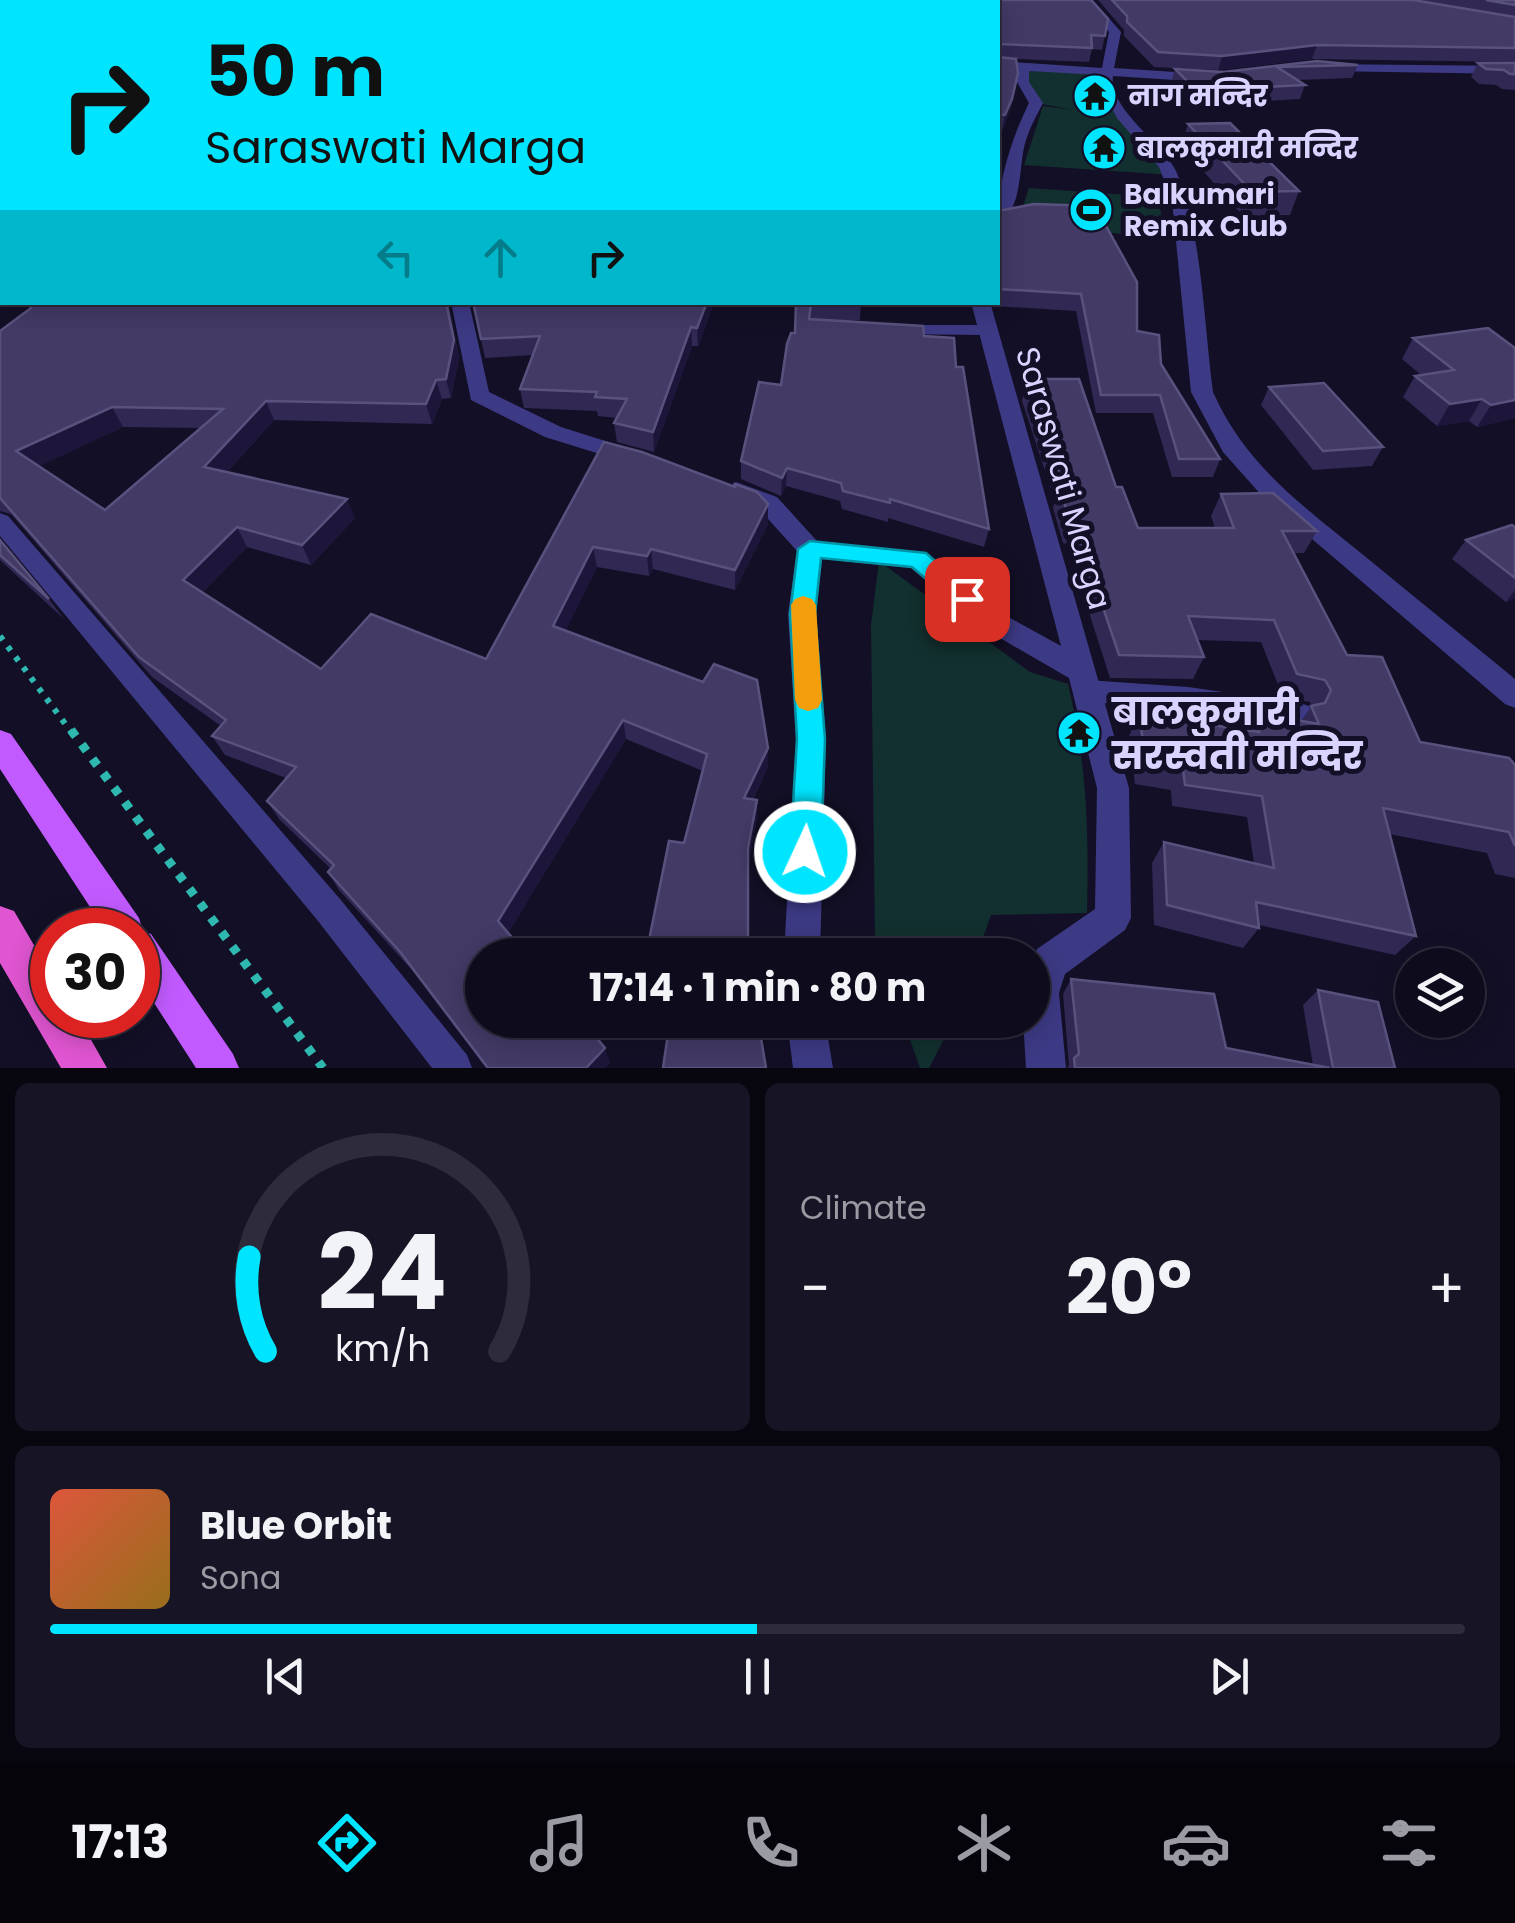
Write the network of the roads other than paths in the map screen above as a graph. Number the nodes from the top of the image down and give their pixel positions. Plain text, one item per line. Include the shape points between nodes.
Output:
1 (1087, 0) edge
2 (1000, 65) edge
3 (1312, 67) edge
4 (1022, 68) junction
5 (1106, 70) junction
6 (1515, 70) edge
7 (1218, 78) edge
8 (1017, 143) junction
9 (1000, 147) edge
10 (1000, 211) edge
11 (461, 305) edge
12 (981, 305) edge
13 (874, 330) edge
14 (986, 330) junction
15 (655, 463) edge
16 (707, 479) edge
17 (0, 521) edge
18 (810, 549) junction
19 (1084, 681) junction
20 (1515, 696) edge
21 (1300, 714) dead end
22 (0, 743) edge
23 (111, 908) edge
24 (0, 925) edge
25 (803, 938) edge
26 (30, 975) edge
27 (160, 980) edge
28 (67, 1038) edge
29 (809, 1038) edge
30 (84, 1068) edge
31 (219, 1068) edge
32 (454, 1068) edge
33 (813, 1068) edge
34 (1046, 1068) edge

1 - 5 street via 1115,32
2 - 4 street
3 - 6 street
4 - 5 street
4 - 8 street via 1036,103
5 - 7 street
5 - 20 street via 1105,82 1124,118 1166,166 1180,201 1202,392 1234,452 1322,536
8 - 9 street
8 - 10 street
11 - 15 street via 479,395 568,441
12 - 14 street, Saraswati Marga
13 - 14 lane
14 - 19 street, Saraswati Marga
16 - 18 street via 768,502
17 - 32 lane
18 - 19 street via 918,559 991,620
18 - 25 street via 802,614 811,739
19 - 21 lane
19 - 34 street, Saraswati Marga via 1114,788 1114,918 1050,962 1040,993
22 - 23 main road
24 - 26 highway
27 - 31 main road
28 - 30 highway
29 - 33 street

